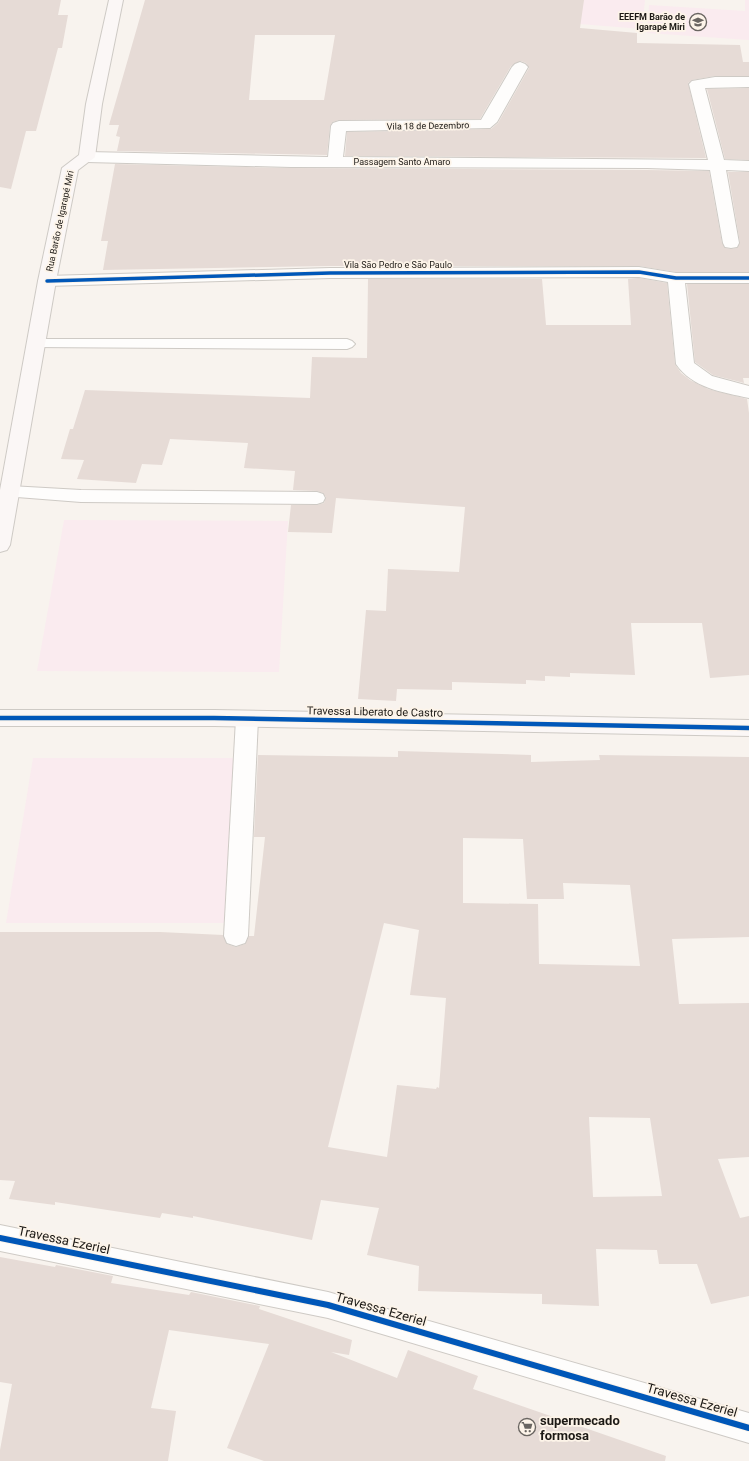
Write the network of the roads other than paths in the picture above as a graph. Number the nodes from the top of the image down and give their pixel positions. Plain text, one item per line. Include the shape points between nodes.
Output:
1 (116, 0) edge
2 (520, 67) dead end
3 (749, 82) edge
4 (87, 157) junction
5 (336, 162) junction
6 (717, 166) junction
7 (749, 166) edge
8 (731, 243) dead end
9 (676, 278) junction
10 (749, 278) edge
11 (47, 281) junction
12 (37, 344) junction
13 (347, 344) dead end
14 (749, 392) edge
15 (10, 492) junction
16 (317, 498) dead end
17 (0, 546) edge
18 (0, 718) edge
19 (247, 719) junction
20 (749, 728) edge
21 (236, 936) dead end
22 (0, 1238) edge
23 (749, 1428) edge

1 - 4 main road via 94,104
2 - 5 street, Vila 18 de Dezembro via 484,125 339,126
3 - 6 street via 697,84
4 - 5 street, Passagem Santo Amaro
4 - 11 main road, Rua Barão de Igarapé Miri via 70,168
5 - 6 street, Passagem Santo Amaro via 639,163
6 - 7 street, Passagem Santo Amaro
6 - 8 street
9 - 10 street, Vila São Pedro e São Paulo
9 - 11 street, Vila São Pedro e São Paulo via 639,272 330,273
9 - 14 street via 685,364 692,373 706,381
11 - 12 main road, Rua Barão de Igarapé Miri
12 - 13 lane
12 - 15 main road, Rua Barão de Igarapé Miri
15 - 16 lane via 81,496
15 - 17 main road, Rua Barão de Igarapé Miri
18 - 19 main road, Travessa Liberato de Castro
19 - 20 main road, Travessa Liberato de Castro
19 - 21 street
22 - 23 street, Travessa Ezeriel via 328,1305

